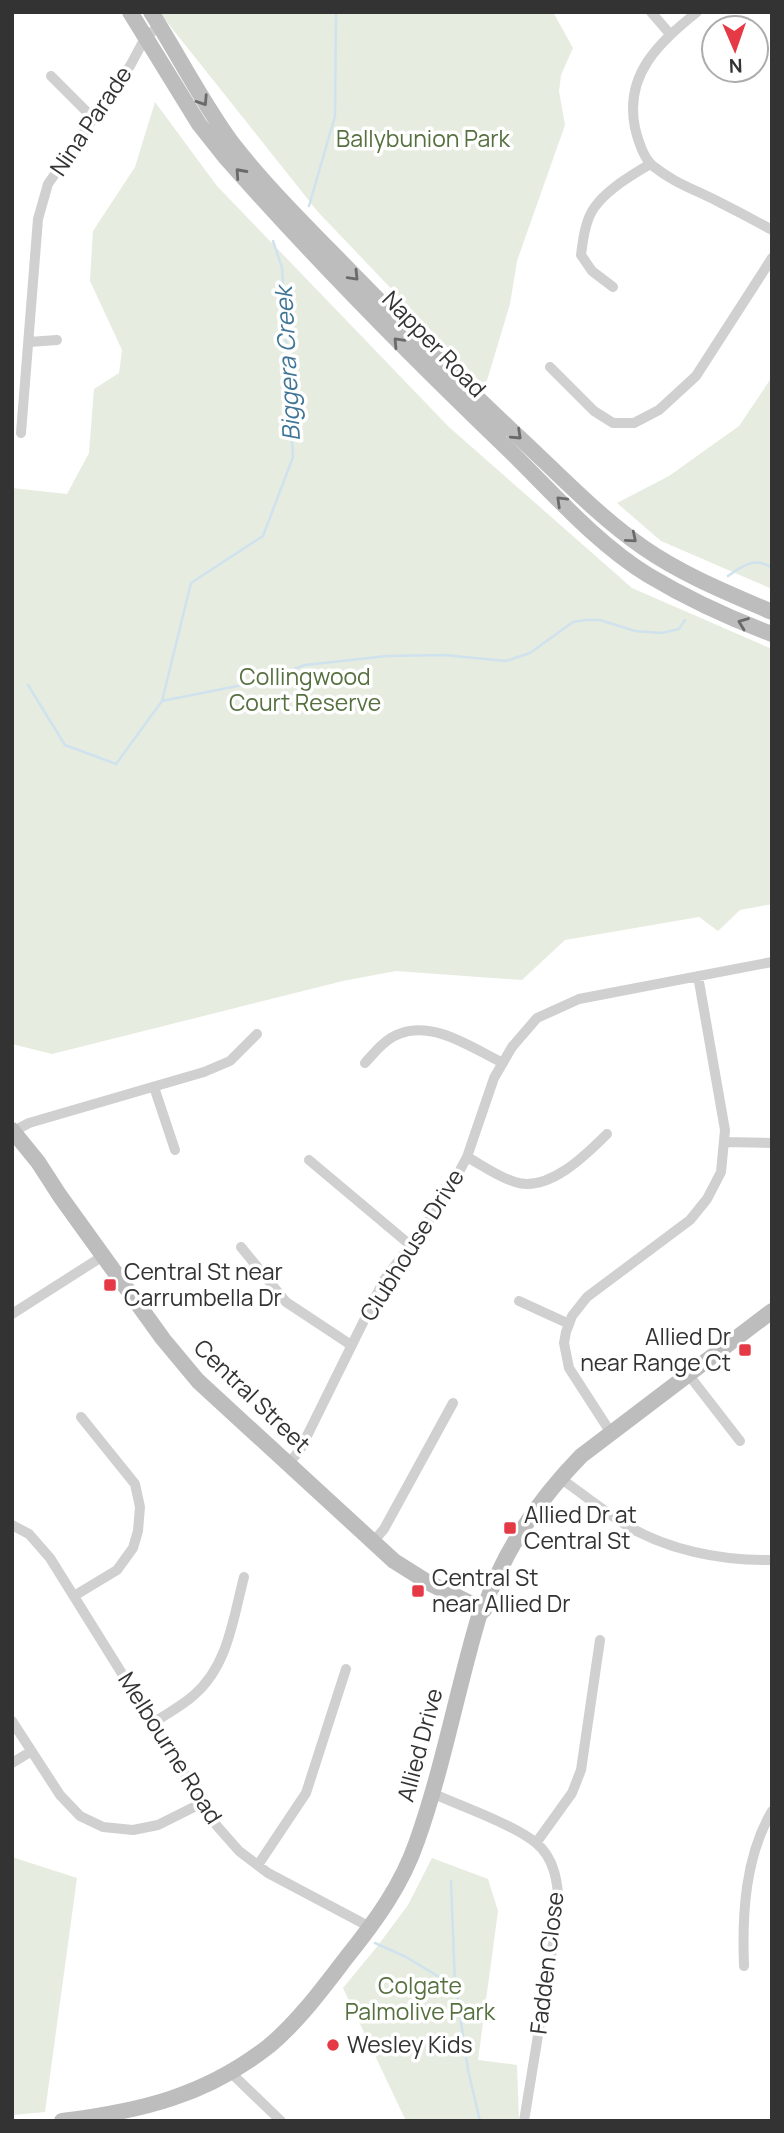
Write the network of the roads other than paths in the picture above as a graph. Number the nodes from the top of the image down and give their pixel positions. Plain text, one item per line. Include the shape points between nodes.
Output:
1 (130, 12) edge
2 (651, 12) edge
3 (697, 12) edge
4 (155, 19) edge
5 (670, 34) junction
6 (145, 38) junction
7 (51, 76) dead end
8 (92, 117) junction
9 (650, 164) junction
10 (772, 230) edge
11 (772, 258) edge
12 (613, 287) dead end
13 (57, 340) dead end
14 (29, 342) junction
15 (550, 367) dead end
16 (21, 433) dead end
17 (772, 612) edge
18 (772, 635) edge
19 (772, 962) edge
20 (698, 976) junction
21 (257, 1034) dead end
22 (365, 1063) dead end
23 (503, 1063) junction
24 (154, 1087) junction
25 (13, 1130) edge
26 (607, 1134) dead end
27 (724, 1142) junction
28 (772, 1143) edge
29 (175, 1150) dead end
30 (467, 1157) junction
31 (309, 1160) dead end
32 (409, 1244) junction
33 (241, 1247) dead end
34 (103, 1256) junction
35 (519, 1300) dead end
36 (772, 1311) edge
37 (12, 1314) edge
38 (568, 1323) junction
39 (351, 1345) junction
40 (688, 1374) junction
41 (453, 1403) dead end
42 (81, 1417) dead end
43 (611, 1433) junction
44 (740, 1441) dead end
45 (288, 1464) junction
46 (560, 1478) junction
47 (12, 1525) edge
48 (373, 1542) junction
49 (772, 1560) edge
50 (244, 1577) dead end
51 (74, 1596) junction
52 (484, 1610) junction
53 (600, 1640) dead end
54 (345, 1670) dead end
55 (12, 1721) edge
56 (153, 1723) junction
57 (30, 1752) junction
58 (12, 1763) edge
59 (432, 1793) junction
60 (202, 1803) junction
61 (772, 1811) edge
62 (536, 1843) junction
63 (258, 1865) junction
64 (370, 1927) junction
65 (744, 1966) dead end
66 (229, 2071) junction
67 (62, 2121) edge
68 (281, 2121) edge
69 (524, 2121) edge

1 - 6 street, Napper Road
2 - 5 street
3 - 5 street
4 - 6 street, Nina Parade
4 -> 17 street, Napper Road via 233,144 446,369 642,546 690,575
5 - 9 street via 643,67 634,88 632,113
6 - 8 street, Nina Parade
18 -> 6 street, Napper Road via 691,599 611,548 429,374 226,158
7 - 8 street
8 - 14 street, Nina Parade via 48,184 38,219
9 - 10 street via 680,186
9 - 12 street via 618,184 594,208 584,232 581,255 592,271
11 - 15 street via 696,376 660,410 634,423 613,423 594,411
13 - 14 street
14 - 16 street, Nina Parade
19 - 20 street, Clubhouse Drive
20 - 23 street, Clubhouse Drive via 579,999 537,1018
20 - 27 street
21 - 24 street via 230,1060
22 - 23 street via 398,1034 424,1029
23 - 30 street, Clubhouse Drive
24 - 25 street
24 - 29 street
25 - 34 street, Central Street
26 - 30 street via 581,1160 538,1182 517,1183
27 - 28 street
27 - 38 street via 721,1172 690,1220 587,1297
30 - 32 street, Clubhouse Drive via 443,1202
31 - 32 street
32 - 39 street, Clubhouse Drive via 384,1280
33 - 39 street via 286,1302
34 - 37 street
34 - 45 street, Central Street via 198,1381
35 - 38 street
36 - 40 street, Allied Drive
38 - 43 street via 564,1343 569,1368
39 - 45 street, Clubhouse Drive via 300,1450
40 - 43 street, Allied Drive
40 - 44 street
41 - 48 street
42 - 51 street via 135,1484 140,1507 132,1548 117,1570
43 - 46 street, Allied Drive
45 - 48 street, Central Street
46 - 49 street via 624,1524 668,1544 710,1556
46 - 52 street, Allied Drive via 496,1576
47 - 51 street, Melbourne Road via 29,1534 50,1558
48 - 52 street, Central Street via 410,1572
50 - 56 street via 216,1671 194,1695
51 - 56 street, Melbourne Road
52 - 59 street, Allied Drive via 465,1664
53 - 62 street via 581,1770 572,1793
54 - 63 street via 306,1793
55 - 57 street
56 - 60 street, Melbourne Road
57 - 58 street
57 - 60 street via 73,1809 103,1827 133,1830 158,1825
59 - 62 street, Fadden Close
59 - 64 street, Allied Drive via 398,1887
60 - 63 street, Melbourne Road via 232,1843
61 - 65 street via 751,1862 742,1927
62 - 69 street, Fadden Close via 550,1861 558,1883 559,1907
63 - 64 street, Melbourne Road
64 - 66 street, Allied Drive via 282,2033
66 - 67 street, Allied Drive via 201,2088 150,2107
66 - 68 street

